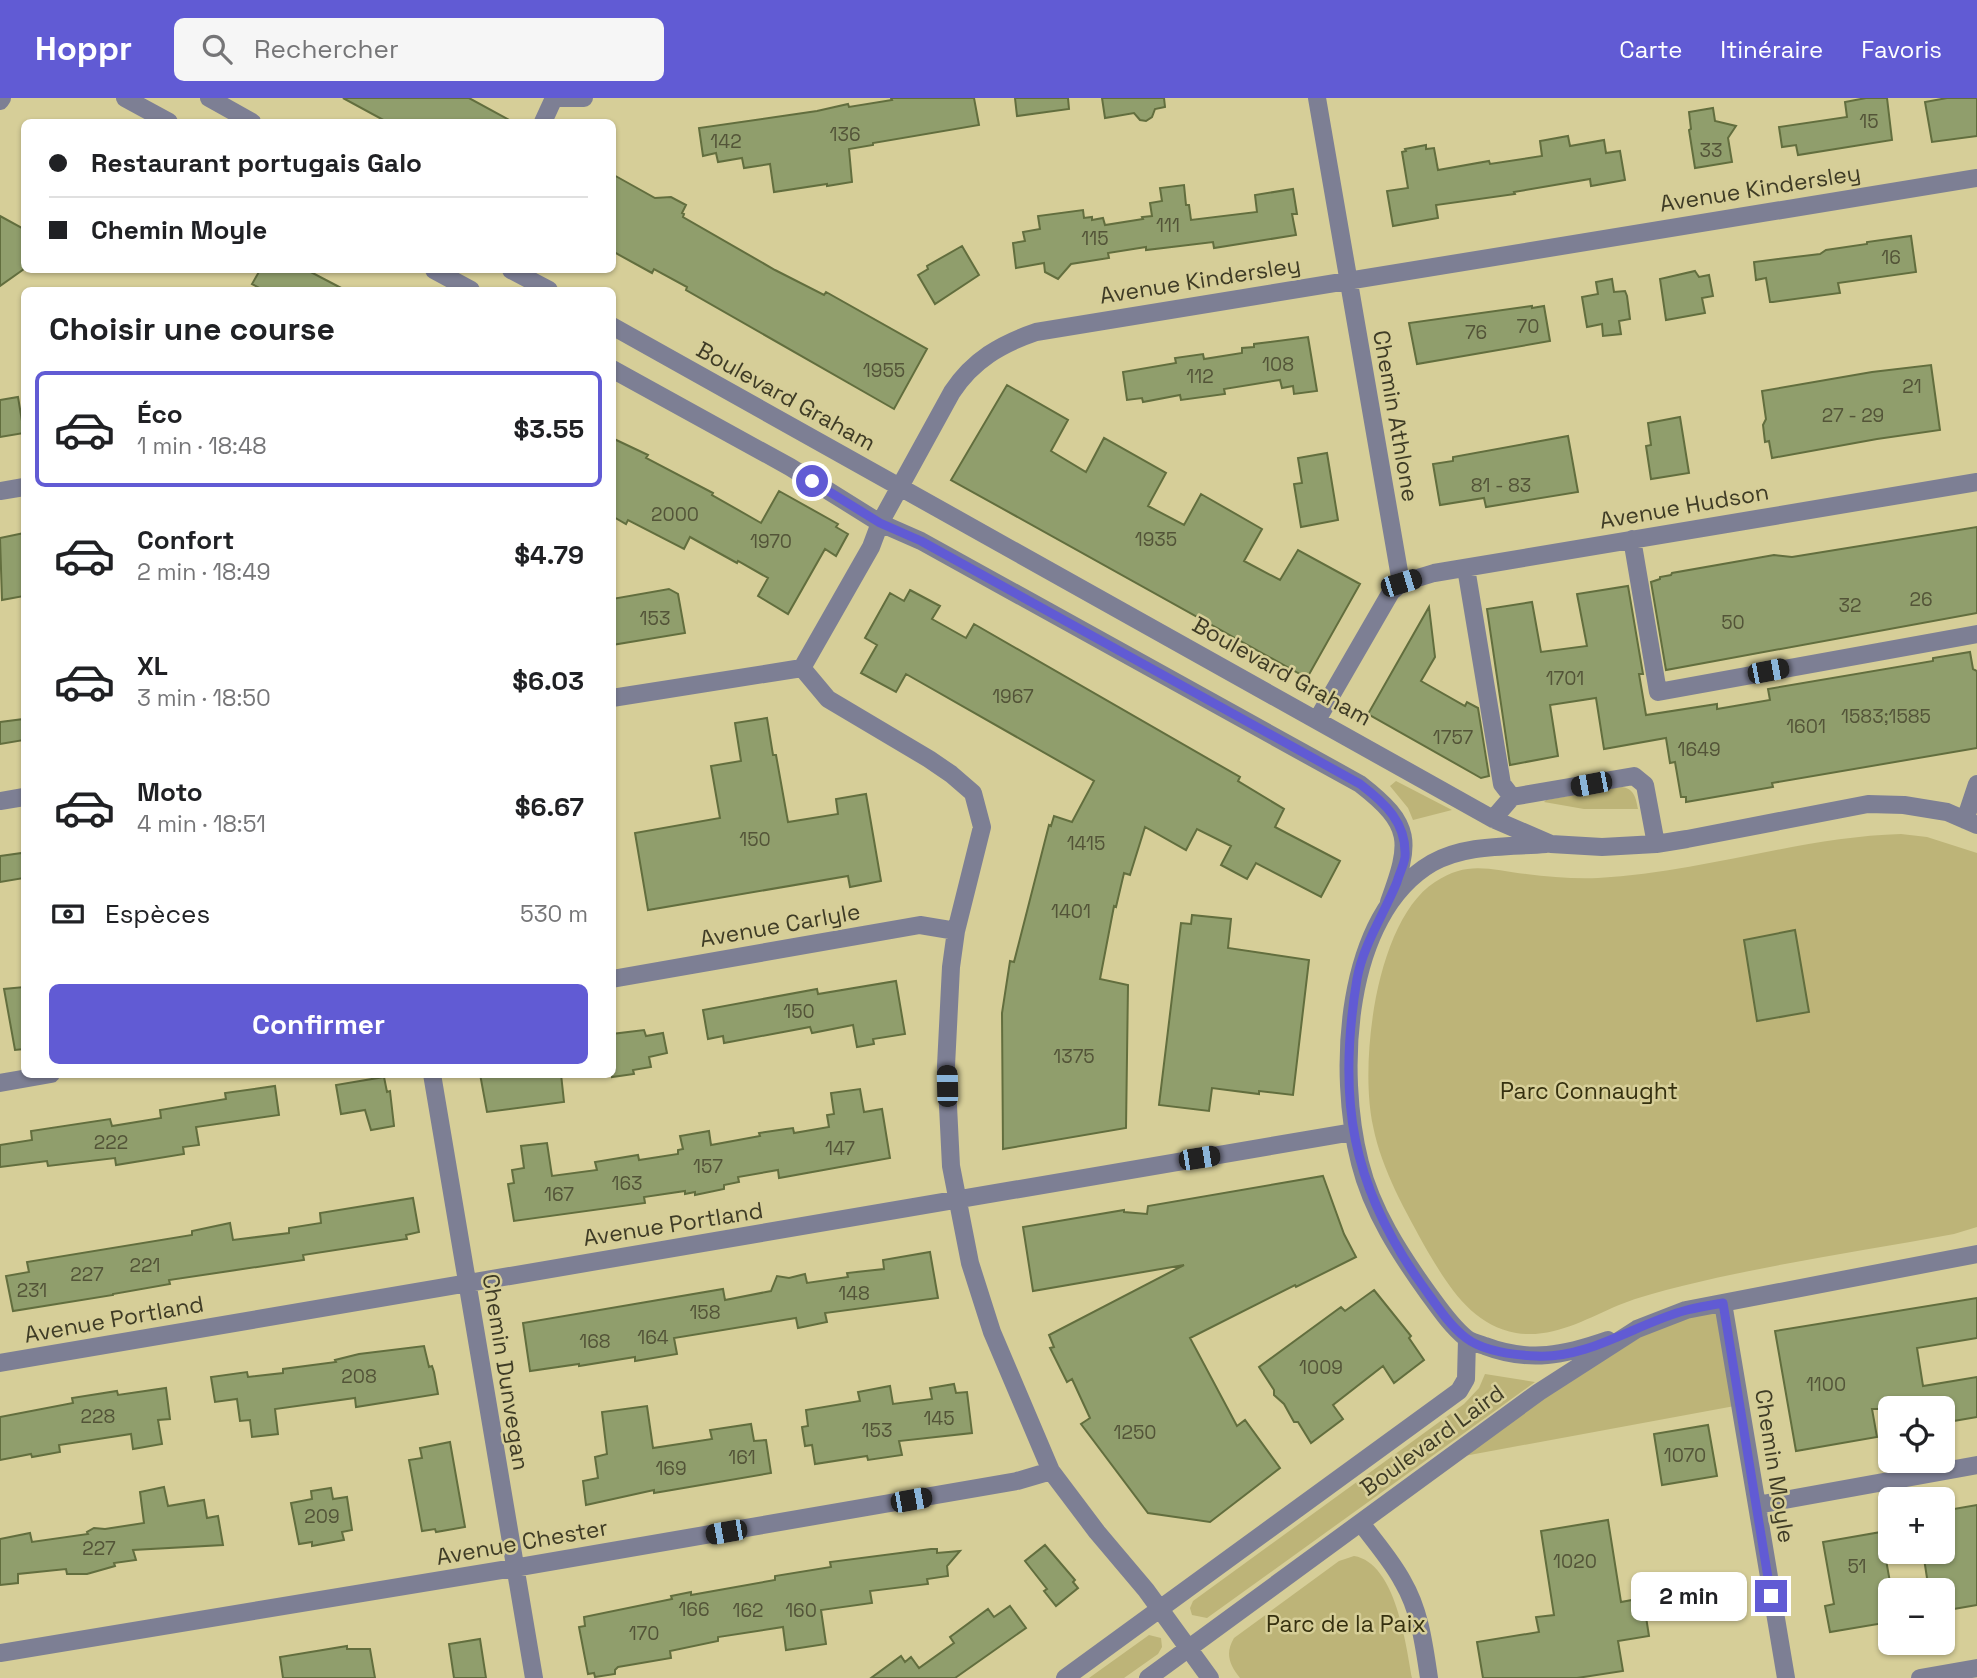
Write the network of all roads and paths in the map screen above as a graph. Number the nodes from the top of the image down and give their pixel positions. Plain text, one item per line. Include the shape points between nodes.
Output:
1 (125, 98) edge
2 (209, 98) edge
3 (554, 98) edge
4 (584, 98) edge
5 (1317, 98) edge
6 (164, 119) edge
7 (247, 119) edge
8 (544, 119) edge
9 (1977, 178) edge
10 (440, 273) edge
11 (517, 273) edge
12 (1349, 280) junction
13 (460, 283) edge
14 (543, 287) edge
15 (616, 328) edge
16 (616, 371) edge
17 (1977, 482) edge
18 (899, 486) junction
19 (21, 488) edge
20 (0, 491) edge
21 (880, 523) junction
22 (1632, 539) junction
23 (1466, 568) junction
24 (1401, 583) junction
25 (1977, 634) edge
26 (803, 668) junction
27 (616, 697) edge
28 (1318, 720) junction
29 (1977, 784) edge
30 (1512, 797) junction
31 (21, 798) edge
32 (0, 801) edge
33 (1493, 819) junction
34 (1971, 822) edge
35 (1551, 844) junction
36 (1656, 844) junction
37 (1389, 902) junction
38 (956, 931) junction
39 (616, 978) edge
40 (28, 1078) edge
41 (433, 1078) edge
42 (0, 1083) edge
43 (1353, 1132) junction
44 (957, 1201) junction
45 (1974, 1254) edge
46 (467, 1283) junction
47 (1723, 1303) junction
48 (1637, 1329) junction
49 (1467, 1339) junction
50 (0, 1363) edge
51 (1977, 1465) edge
52 (1051, 1471) junction
53 (1757, 1504) junction
54 (1361, 1523) junction
55 (514, 1569) junction
56 (1160, 1609) junction
57 (1189, 1649) junction
58 (0, 1653) edge
59 (1977, 1668) edge
60 (534, 1678) edge
61 (1065, 1678) edge
62 (1148, 1678) edge
63 (1210, 1678) edge
64 (1429, 1678) edge
65 (1786, 1678) edge
66 (1920, 1678) edge

1 - 6 street
2 - 7 street
3 - 4 street
3 - 8 street
5 - 12 street, Chemin Athlone
9 - 12 street, Avenue Kindersley
10 - 13 street
11 - 14 street
12 - 18 street, Avenue Kindersley via 1037,331 1011,341 960,379
12 - 24 street, Chemin Athlone
15 - 18 street, Boulevard Graham
16 - 21 street via 790,467
17 - 22 street, Avenue Hudson
18 - 21 street, Avenue Kindersley
18 - 28 street, Boulevard Graham
19 - 20 street
21 - 26 street, Avenue Kindersley
21 - 37 street via 921,541 1360,784 1392,811 1401,829 1405,858
22 - 23 street, Avenue Hudson
22 - 25 street via 1658,692
23 - 24 street, Avenue Hudson
23 - 30 street via 1502,784
24 - 28 street via 1391,592
26 - 27 street
26 - 38 street via 828,699 929,759 973,793 982,827
28 - 33 street, Boulevard Graham
29 - 34 street
30 - 33 street
30 - 36 street via 1634,776 1645,785
31 - 32 street
33 - 35 street, Boulevard Graham
34 - 36 street, Boulevard Graham via 1904,805 1868,804
35 - 36 street, Boulevard Graham
35 - 37 street via 1470,849 1450,855 1416,875
37 - 43 street via 1357,977 1350,1035
38 - 39 street, Avenue Carlyle via 920,925
38 - 44 street via 946,1066 949,1153
40 - 42 street
41 - 46 street, Chemin Dunvegan
43 - 44 street, Avenue Portland
43 - 49 street via 1372,1199 1401,1256
44 - 46 street, Avenue Portland
44 - 52 street via 992,1332
45 - 47 street, Boulevard Laird
46 - 50 street, Avenue Portland
46 - 55 street, Chemin Dunvegan
47 - 48 street, Boulevard Laird via 1686,1310
47 - 53 street, Chemin Moyle
48 - 49 street via 1571,1353 1539,1357 1505,1354
48 - 54 street, Boulevard Laird via 1539,1392
49 - 56 street, Boulevard Laird via 1466,1379 1459,1391
51 - 53 street
52 - 55 street, Avenue Chester via 1017,1481
52 - 56 street
53 - 65 street, Chemin Moyle
54 - 57 street, Boulevard Laird
54 - 64 street via 1411,1598
55 - 58 street, Avenue Chester
55 - 60 street, Chemin Dunvegan
56 - 57 street
56 - 61 street, Boulevard Laird
57 - 62 street, Boulevard Laird
57 - 63 street
59 - 66 street

